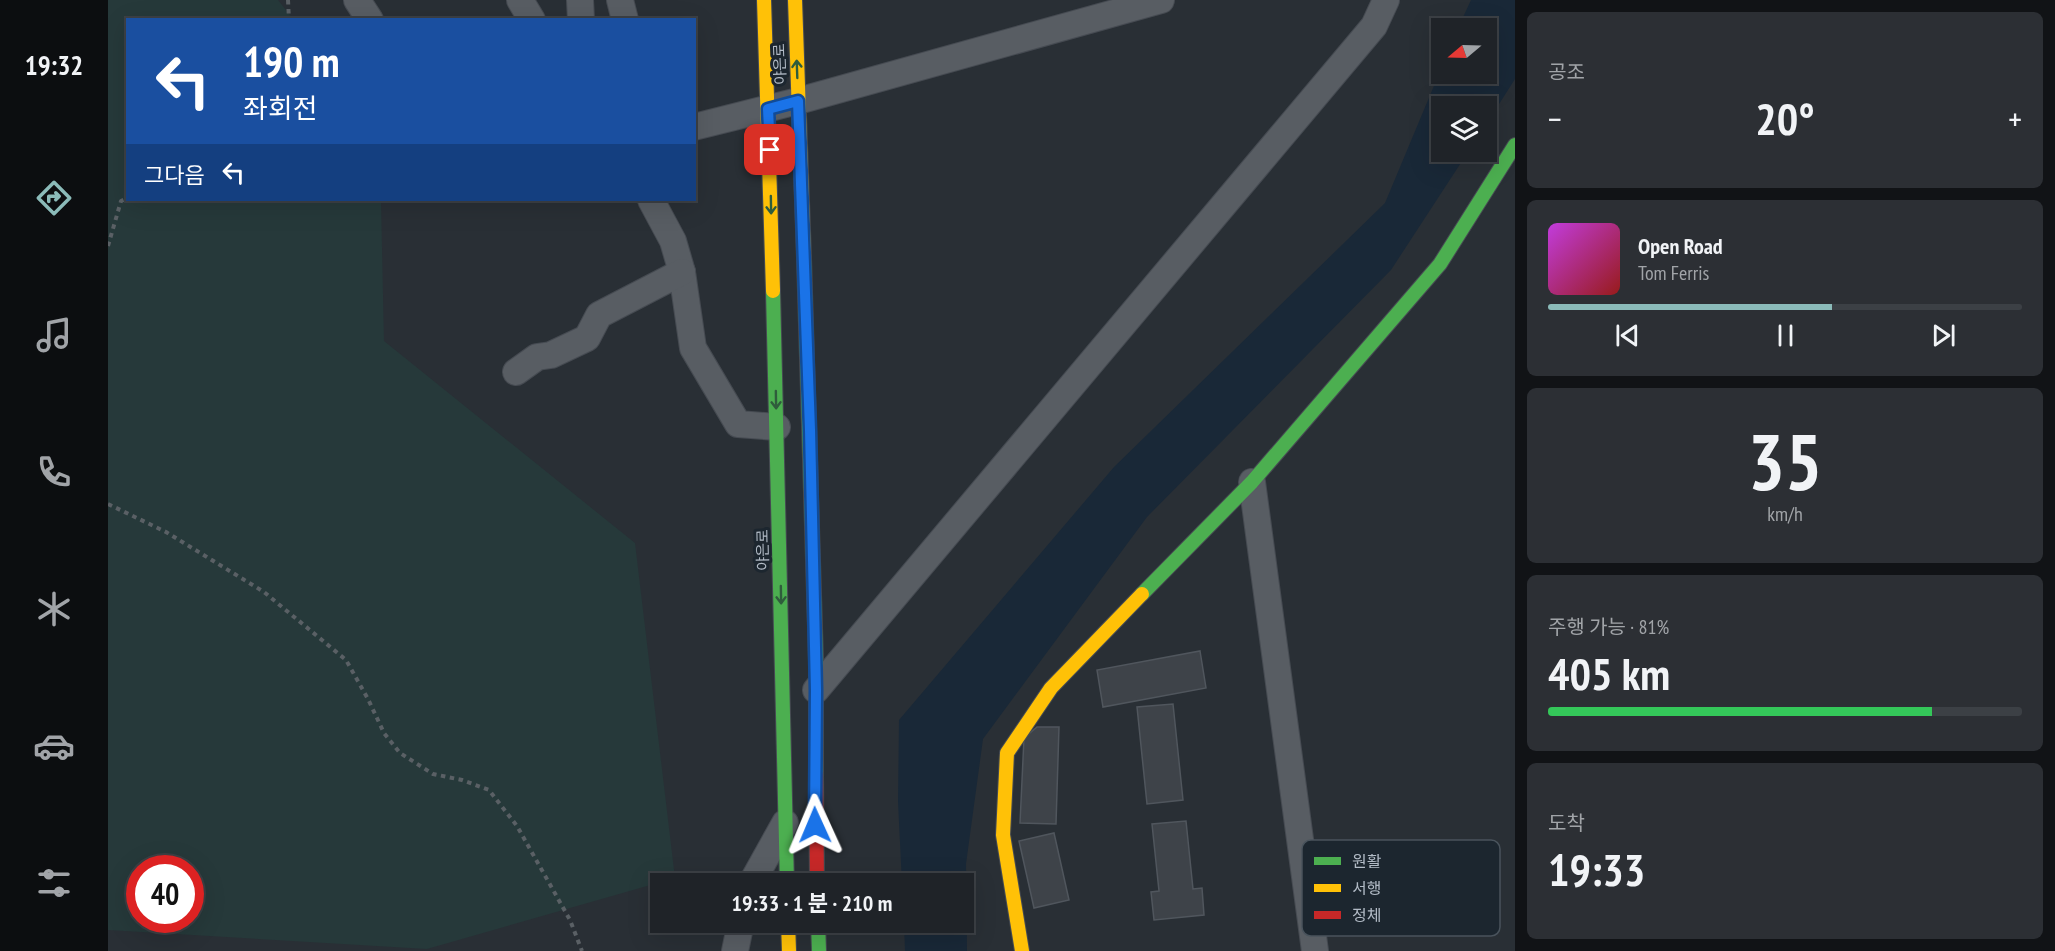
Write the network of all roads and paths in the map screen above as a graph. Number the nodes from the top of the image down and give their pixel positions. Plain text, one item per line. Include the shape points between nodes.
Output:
1 (288, 0) edge
2 (357, 0) edge
3 (520, 0) edge
4 (580, 0) edge
5 (620, 0) edge
6 (764, 0) edge
7 (795, 0) edge
8 (1161, 0) edge
9 (1386, 0) edge
10 (289, 18) edge
11 (369, 18) edge
12 (531, 18) edge
13 (581, 18) edge
14 (625, 18) edge
15 (798, 101) junction
16 (768, 109) junction
17 (696, 127) edge
18 (1515, 145) edge
19 (126, 199) edge
20 (652, 201) edge
21 (108, 246) edge
22 (682, 272) junction
23 (516, 372) dead end
24 (777, 427) junction
25 (1252, 482) junction
26 (108, 504) edge
27 (816, 690) junction
28 (785, 823) junction
29 (1302, 854) edge
30 (757, 873) edge
31 (787, 873) edge
32 (817, 873) edge
33 (739, 933) edge
34 (788, 933) edge
35 (818, 933) edge
36 (1313, 936) edge
37 (582, 951) edge
38 (735, 951) edge
39 (789, 951) edge
40 (819, 951) edge
41 (1022, 951) edge
42 (1315, 951) edge

1 - 10 path
2 - 11 street
3 - 12 street
4 - 13 street
5 - 14 street
6 - 16 street, 야은로
15 -> 7 street, 야은로
8 - 15 street
9 - 27 street via 1374,26
15 - 16 street
15 - 27 street, 야은로
16 - 17 street
16 -> 24 street, 야은로
18 - 25 street via 1440,264
19 - 21 path via 121,201
20 - 22 street via 673,241
22 - 23 street via 599,315 587,338 551,355 537,357
22 - 24 street via 693,348 738,424
24 -> 28 street, 야은로
25 - 29 street
25 - 41 street via 1051,688 1007,753 1003,835
26 - 37 path via 166,532 264,591 346,660 384,732 400,753 433,774 489,790 517,826 570,920
27 - 32 street, 야은로
28 - 30 street
28 - 31 street, 야은로
33 - 38 street
34 - 39 street
35 - 40 street
36 - 42 street

